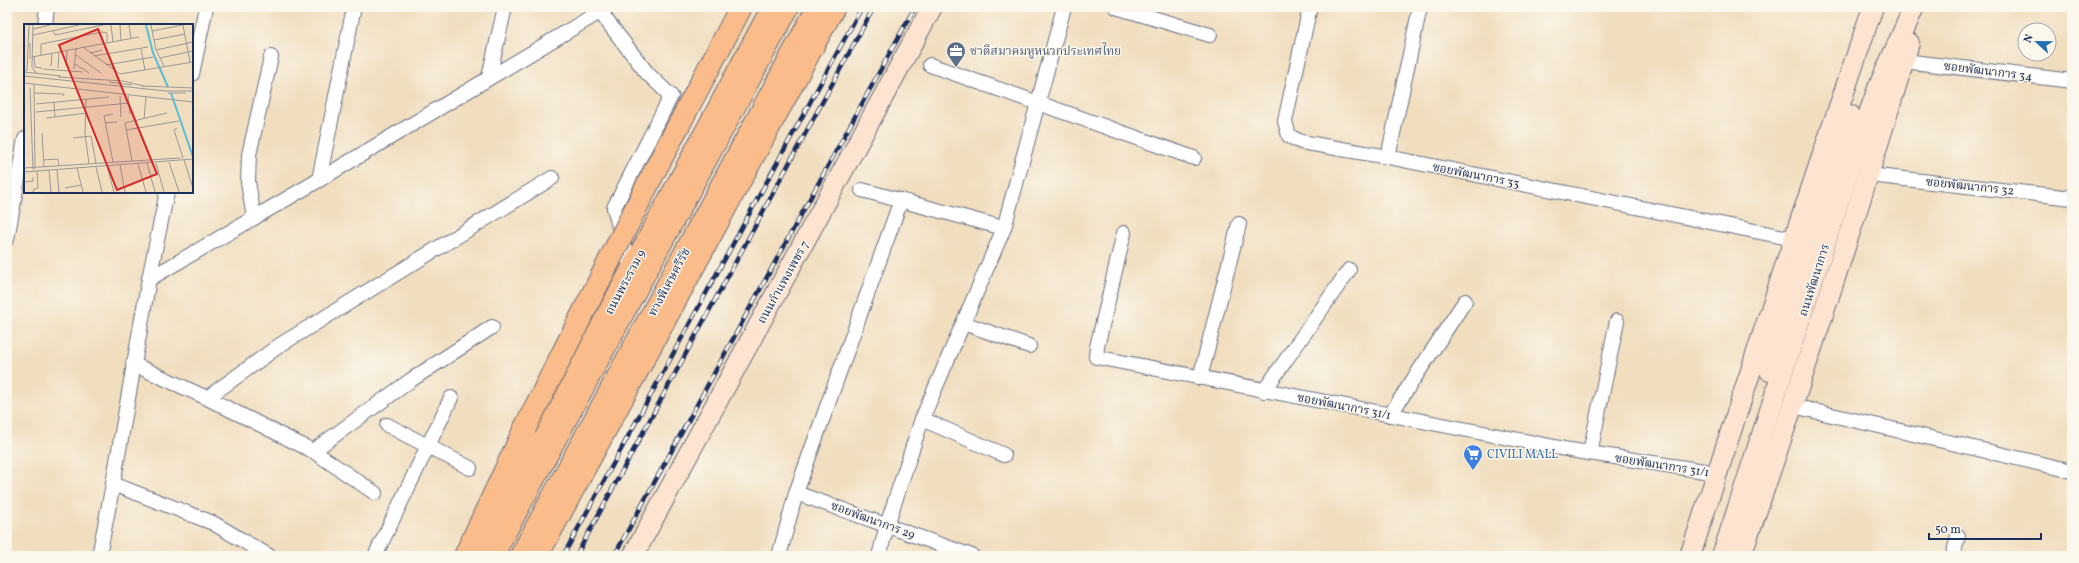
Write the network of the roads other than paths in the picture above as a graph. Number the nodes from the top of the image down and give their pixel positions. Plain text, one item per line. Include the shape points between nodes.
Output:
1 (47, 7) edge
2 (206, 7) edge
3 (354, 7) edge
4 (505, 7) edge
5 (741, 7) edge
6 (773, 7) edge
7 (788, 7) edge
8 (818, 7) edge
9 (834, 7) edge
10 (932, 7) edge
11 (1064, 7) edge
12 (1116, 7) edge
13 (1310, 7) edge
14 (1420, 7) edge
15 (1873, 7) edge
16 (1878, 7) edge
17 (1914, 7) edge
18 (1920, 7) edge
19 (604, 10) edge
20 (45, 24) edge
21 (1210, 35) dead end
22 (271, 57) dead end
23 (1904, 61) junction
24 (930, 65) dead end
25 (193, 69) edge
26 (489, 77) junction
27 (2072, 81) edge
28 (1038, 103) junction
29 (24, 145) edge
30 (1388, 157) junction
31 (1194, 158) dead end
32 (1869, 175) junction
33 (552, 178) dead end
34 (319, 180) junction
35 (862, 190) dead end
36 (167, 193) edge
37 (2072, 198) edge
38 (901, 200) junction
39 (254, 218) junction
40 (1239, 224) dead end
41 (1004, 228) junction
42 (1124, 233) dead end
43 (7, 239) edge
44 (1794, 239) junction
45 (631, 270) junction
46 (1349, 270) dead end
47 (149, 279) junction
48 (1465, 301) dead end
49 (1616, 321) dead end
50 (963, 323) junction
51 (492, 327) dead end
52 (1029, 346) dead end
53 (133, 364) junction
54 (1200, 378) junction
55 (1264, 391) junction
56 (207, 398) junction
57 (451, 398) dead end
58 (1793, 406) junction
59 (1390, 415) junction
60 (922, 419) junction
61 (387, 425) dead end
62 (429, 447) junction
63 (313, 451) junction
64 (1590, 453) junction
65 (1004, 455) dead end
66 (470, 468) dead end
67 (2072, 471) edge
68 (1717, 473) junction
69 (114, 484) junction
70 (796, 492) junction
71 (375, 493) dead end
72 (886, 525) junction
73 (1958, 536) dead end
74 (99, 556) edge
75 (269, 556) edge
76 (375, 556) edge
77 (465, 556) edge
78 (474, 556) edge
79 (492, 556) edge
80 (521, 556) edge
81 (537, 556) edge
82 (633, 556) edge
83 (779, 556) edge
84 (879, 556) edge
85 (972, 556) edge
86 (1690, 556) edge
87 (1709, 556) edge
88 (1722, 556) edge
89 (1741, 556) edge
90 (1953, 556) edge

1 - 20 street
2 - 25 street
3 - 34 street
4 - 26 street
5 - 77 main road, bridge via 654,172 525,428
6 - 45 main road, ถนนพระราม 9
7 - 79 main road
8 - 80 main road, ทางพิเศษศรีรัช
9 - 81 main road
10 - 82 main road, ถนนกำแพงเพชร 7
11 - 28 street
12 - 21 street
13 - 30 street, ซอยพัฒนาการ 33 via 1285,121 1289,136 1301,142
14 - 30 street
15 - 44 main road
16 - 87 main road, ถนนพัฒนาการ via 1872,44 1837,159
17 - 88 main road, ถนนพัฒนาการ via 1878,88 1857,146
18 - 23 main road, ถนนพัฒนาการ
19 - 26 street
19 - 45 street via 647,73 671,96 614,208
22 - 39 street via 249,155 248,182
23 - 27 street, ซอยพัฒนาการ 34
23 - 32 main road, ถนนพัฒนาการ
24 - 28 street
26 - 34 street
28 - 31 street
28 - 41 street
29 - 43 street
30 - 44 street, ซอยพัฒนาการ 33
32 - 37 street, ซอยพัฒนาการ 32
32 - 58 main road, ถนนพัฒนาการ
33 - 56 street via 280,345
34 - 39 street
35 - 38 street
36 - 47 street
38 - 41 street
38 - 70 street
39 - 47 street
40 - 54 street
41 - 50 street
42 - 54 street, ซอยพัฒนาการ 31/1 via 1096,357
44 - 68 main road
45 - 78 main road, ถนนพระราม 9 via 533,454
46 - 55 street
47 - 53 street
48 - 59 street
49 - 64 street
50 - 52 street
50 - 60 street
51 - 63 street via 411,380
53 - 56 street
53 - 69 street
54 - 55 street, ซอยพัฒนาการ 31/1
55 - 59 street, ซอยพัฒนาการ 31/1
56 - 63 street
57 - 62 street
58 - 67 street
58 - 89 main road, ถนนพัฒนาการ
59 - 64 street, ซอยพัฒนาการ 31/1
60 - 65 street
60 - 72 street
61 - 62 street
62 - 66 street
62 - 76 street
63 - 71 street
64 - 68 street, ซอยพัฒนาการ 31/1
68 - 86 main road
69 - 74 street
69 - 75 street via 213,523
70 - 72 street, ซอยพัฒนาการ 29
70 - 83 street
72 - 84 street
72 - 85 street, ซอยพัฒนาการ 29
73 - 90 street

